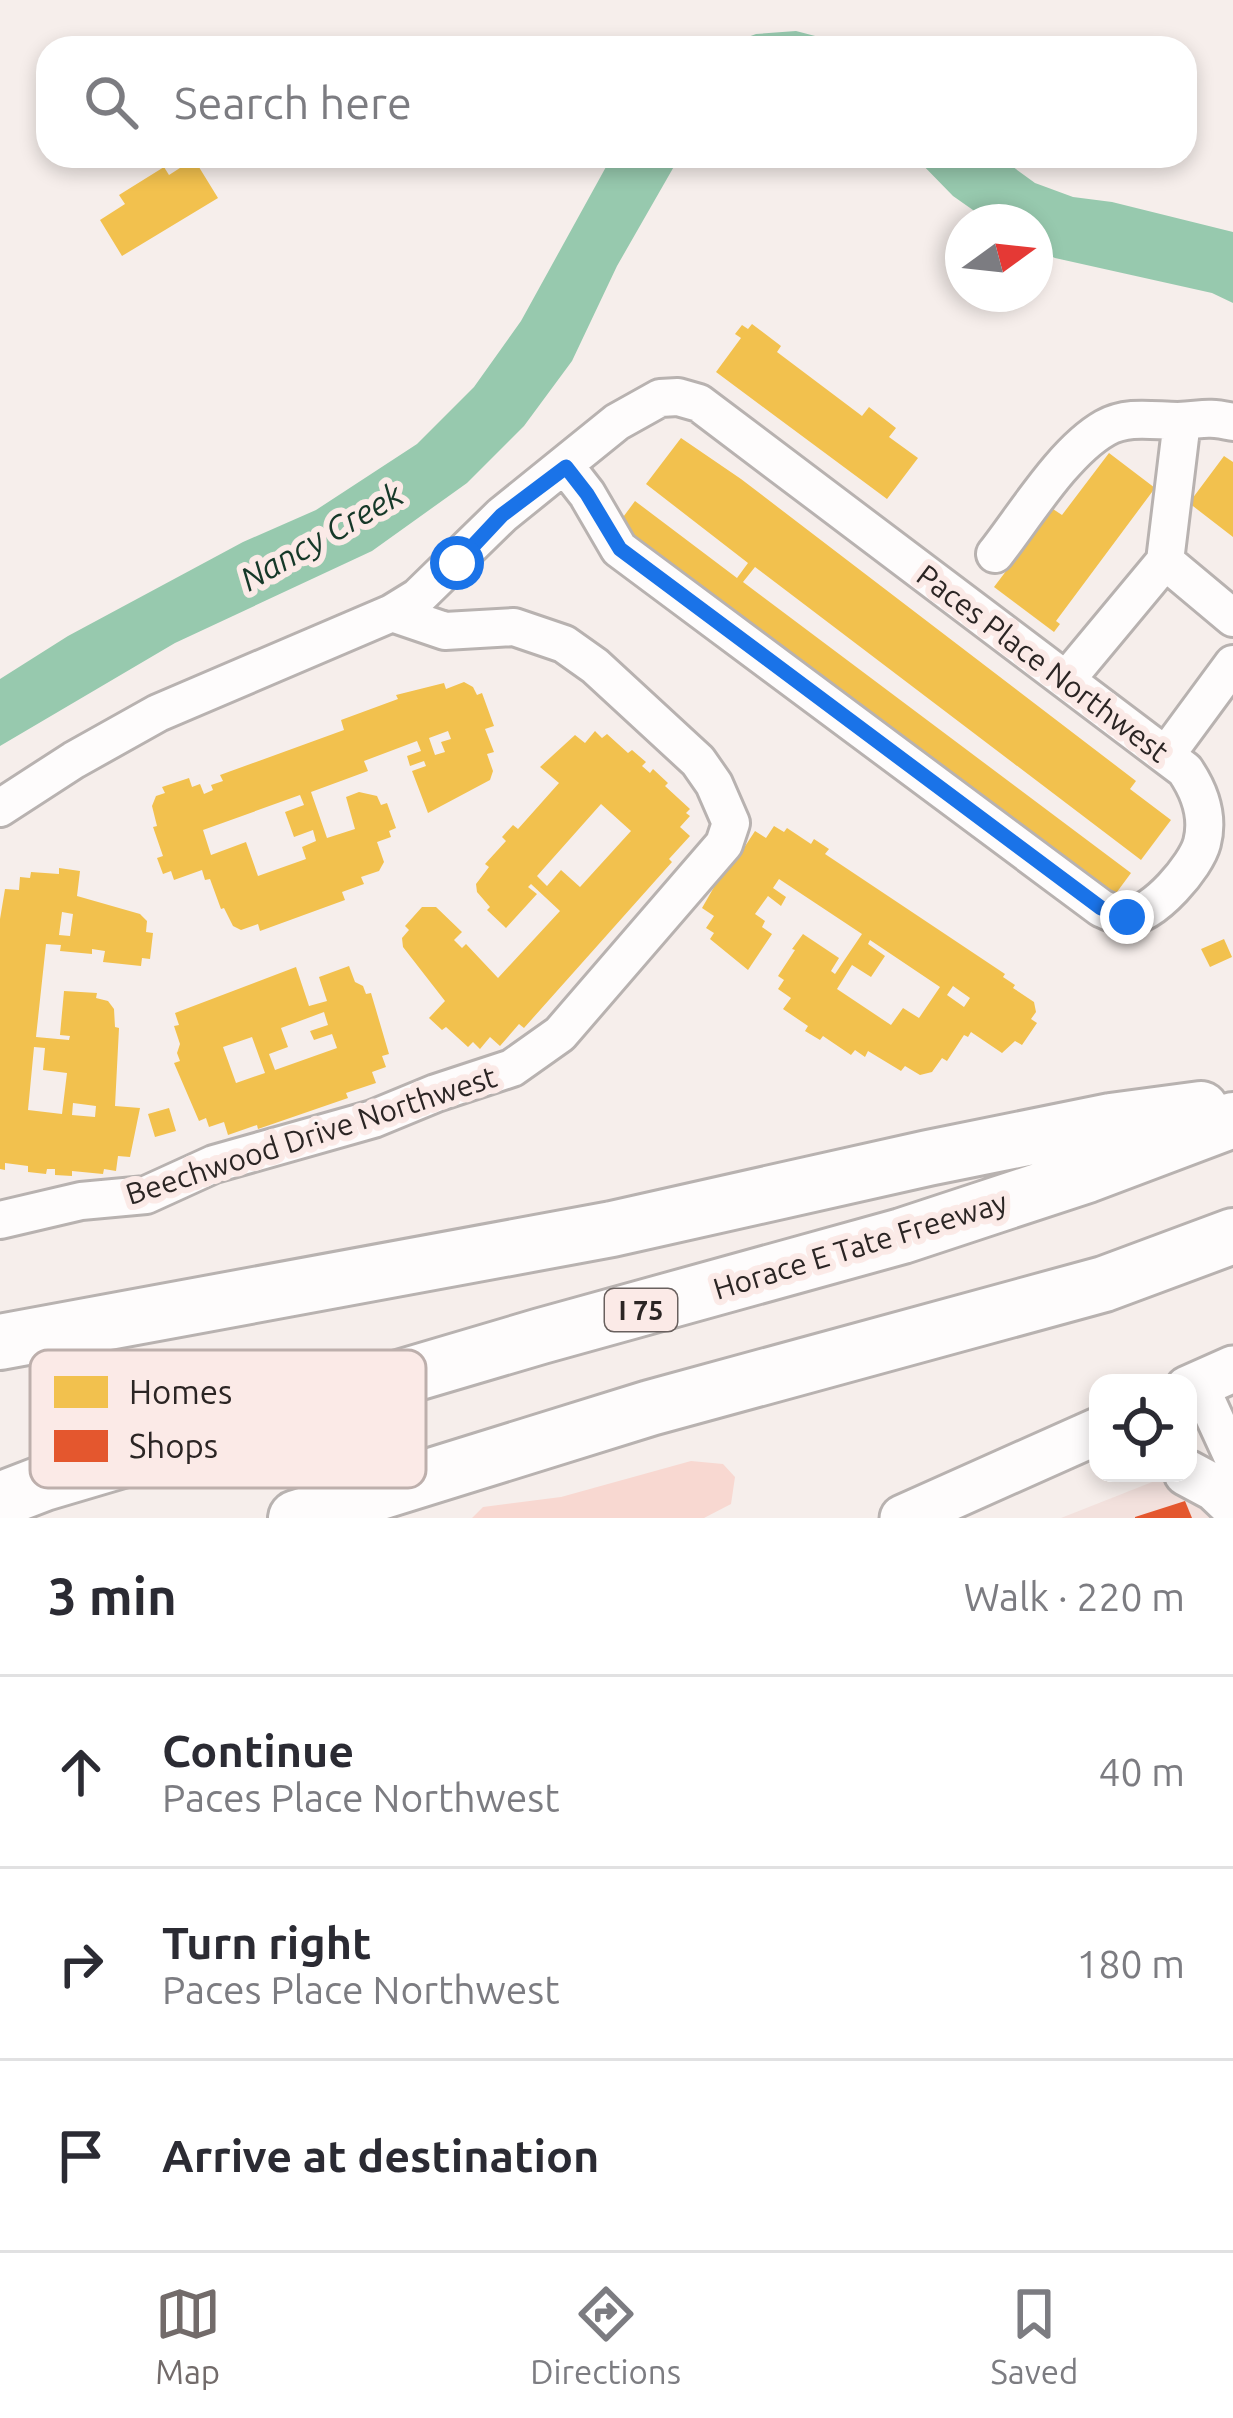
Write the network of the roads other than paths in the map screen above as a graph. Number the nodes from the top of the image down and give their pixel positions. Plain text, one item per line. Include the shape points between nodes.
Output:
1 (1182, 421) junction
2 (1233, 422) edge
3 (566, 467) junction
4 (995, 554) dead end
5 (1165, 561) junction
6 (392, 614) junction
7 (1233, 618) edge
8 (1233, 664) edge
9 (1066, 680) junction
10 (1166, 755) junction
11 (0, 808) edge
12 (1233, 1108) edge
13 (1233, 1120) edge
14 (0, 1220) edge
15 (1233, 1237) edge
16 (0, 1342) edge
17 (426, 1371) edge
18 (1207, 1381) edge
19 (1089, 1435) edge
20 (1050, 1453) junction
21 (1233, 1458) edge
22 (1089, 1459) edge
23 (426, 1478) edge
24 (1197, 1478) edge
25 (393, 1488) edge
26 (1233, 1504) edge
27 (296, 1518) edge
28 (903, 1518) edge

1 - 2 street
1 - 4 street via 1144,418 1107,427 1071,458
1 - 5 street
3 - 6 street, Paces Place Northwest
3 - 9 street, Paces Place Northwest via 640,406 678,397 699,403
3 - 10 street, Paces Place Northwest via 620,549 1113,914 1154,907 1202,847 1200,793
5 - 7 street
5 - 9 street
6 - 11 street, Paces Place Northwest via 158,713
6 - 14 street, Beechwood Drive Northwest via 446,631 514,627 564,644 698,761 740,831 560,1034 512,1068 214,1164 146,1195
8 - 10 street
9 - 10 street, Paces Place Northwest
12 - 16 highway via 1111,1121 612,1229
13 - 17 highway, Horace E Tate Freeway / I 75 via 902,1236
15 - 23 highway via 1104,1284
18 - 21 street
19 - 20 main road
20 - 22 main road
20 - 28 main road
24 - 26 main road
25 - 27 highway

